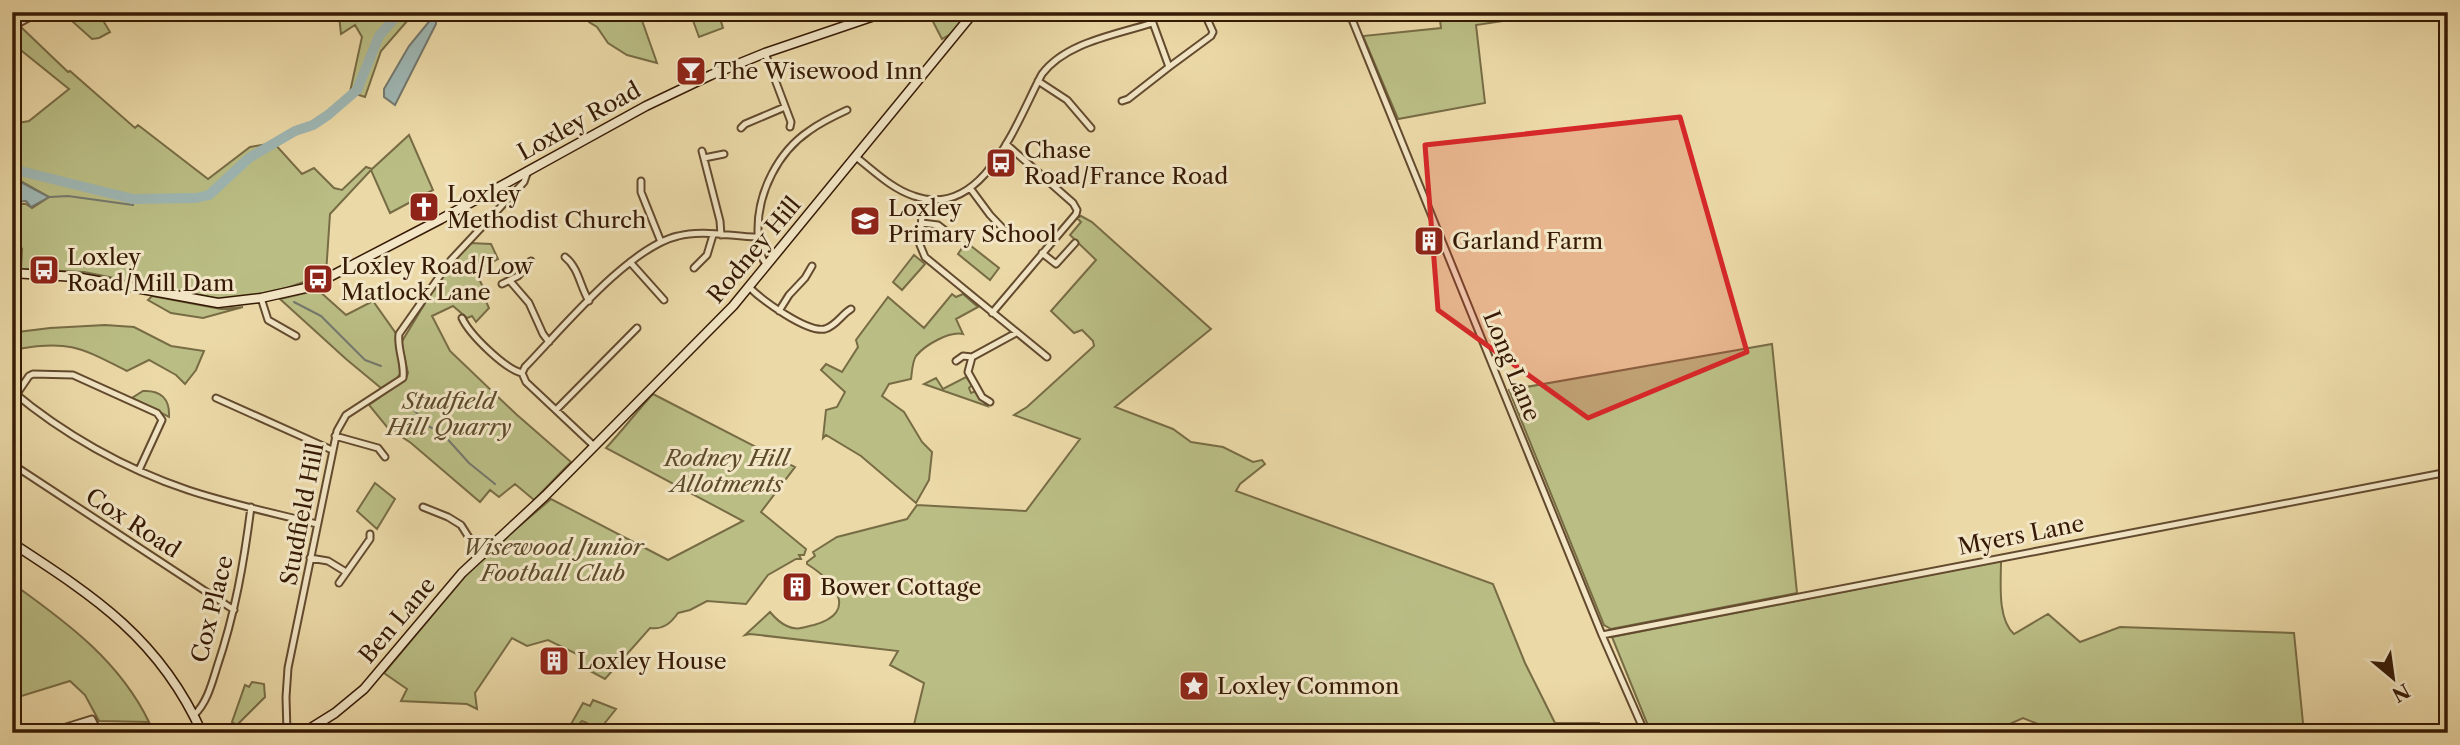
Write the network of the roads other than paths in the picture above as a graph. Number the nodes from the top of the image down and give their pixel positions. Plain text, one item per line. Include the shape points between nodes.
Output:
1 (39, 12) edge
2 (886, 12) edge
3 (974, 12) edge
4 (1149, 12) edge
5 (1204, 12) edge
6 (1349, 12) edge
7 (1152, 23) junction
8 (12, 27) edge
9 (765, 53) junction
10 (1169, 67) junction
11 (1038, 81) junction
12 (1122, 101) dead end
13 (785, 107) junction
14 (847, 110) dead end
15 (790, 127) dead end
16 (741, 128) dead end
17 (1091, 128) dead end
18 (1006, 144) junction
19 (702, 151) dead end
20 (724, 155) dead end
21 (856, 157) junction
22 (704, 158) junction
23 (528, 171) junction
24 (641, 181) dead end
25 (1065, 183) dead end
26 (970, 188) junction
27 (1058, 190) junction
28 (923, 199) junction
29 (922, 223) junction
30 (713, 235) junction
31 (951, 235) dead end
32 (721, 236) junction
33 (758, 237) junction
34 (1013, 239) dead end
35 (661, 242) junction
36 (1075, 243) dead end
37 (1042, 253) junction
38 (565, 257) dead end
39 (531, 261) dead end
40 (630, 262) junction
41 (767, 265) junction
42 (812, 266) dead end
43 (694, 268) dead end
44 (12, 273) edge
45 (510, 281) junction
46 (502, 284) dead end
47 (749, 287) junction
48 (261, 298) junction
49 (664, 300) dead end
50 (589, 301) junction
51 (851, 309) dead end
52 (779, 311) junction
53 (992, 313) junction
54 (472, 321) dead end
55 (637, 328) dead end
56 (1016, 333) junction
57 (296, 337) dead end
58 (549, 342) junction
59 (1047, 356) dead end
60 (972, 357) junction
61 (956, 361) dead end
62 (522, 373) junction
63 (14, 393) edge
64 (216, 398) dead end
65 (12, 401) edge
66 (990, 402) dead end
67 (556, 410) junction
68 (335, 436) junction
69 (594, 446) junction
70 (332, 450) junction
71 (385, 457) dead end
72 (12, 464) edge
73 (139, 470) junction
74 (2448, 472) edge
75 (545, 496) joint
76 (250, 507) junction
77 (423, 507) dead end
78 (317, 524) junction
79 (370, 534) dead end
80 (12, 543) edge
81 (480, 555) junction
82 (310, 558) junction
83 (346, 572) junction
84 (339, 583) dead end
85 (234, 610) junction
86 (1602, 635) junction
87 (194, 715) junction
88 (47, 733) edge
89 (99, 733) edge
90 (202, 733) edge
91 (287, 733) edge
92 (303, 733) edge
93 (1645, 733) edge

1 - 8 street
2 - 9 street, Loxley Road
3 - 21 street, Rodney Hill
4 - 7 street
5 - 10 street via 1211,36
6 - 86 street, Long Lane
7 - 10 street
7 - 11 street via 1066,52
9 - 13 street
9 - 23 street, Loxley Road via 646,106
10 - 12 street
11 - 17 street via 1067,100
11 - 18 street
13 - 15 street
13 - 16 street
14 - 33 street via 789,148 764,193
18 - 26 street via 988,173
18 - 27 street
19 - 22 street
20 - 22 street
21 - 28 street via 904,192
21 - 41 street, Rodney Hill
22 - 32 street
23 - 48 street, Loxley Road via 326,280
23 - 68 street, Studfield Hill via 524,182 451,260 399,334 403,378 346,415
24 - 35 street
25 - 27 street
26 - 28 street via 953,196
26 - 34 street
27 - 37 street via 1073,203 1076,214
28 - 29 street
29 - 31 street via 938,225
29 - 53 street via 920,248 925,257
30 - 32 street
30 - 35 street via 687,234
30 - 43 street via 707,255
32 - 33 street
33 - 41 street
35 - 40 street
36 - 37 street via 1057,267
37 - 53 street
38 - 50 street
39 - 45 street
40 - 49 street
40 - 50 street
41 - 47 street, Rodney Hill
42 - 52 street
44 - 48 street, Loxley Road via 76,276 218,303
45 - 46 street
45 - 58 street via 529,303
47 - 52 street
47 - 69 street, Rodney Hill
48 - 57 street via 268,320
50 - 58 street
51 - 52 street via 822,329
53 - 56 street
54 - 62 street via 463,321 508,367
55 - 67 street
56 - 59 street
56 - 60 street
58 - 62 street
60 - 61 street
60 - 66 street via 968,372
62 - 67 street
63 - 65 street
63 - 73 street via 79,439
63 - 73 street via 33,374 69,374 157,413 162,420
64 - 70 street
67 - 69 street
68 - 70 street, Studfield Hill
68 - 71 street via 378,448
69 - 75 street, Rodney Hill
70 - 78 street, Studfield Hill
72 - 85 street, Cox Road
73 - 76 street via 187,490
74 - 86 street, Myers Lane
75 - 81 street, Ben Lane
76 - 78 street
76 - 85 street, Cox Place
77 - 81 street via 461,525
78 - 82 street, Studfield Hill
79 - 83 street
80 - 87 street via 129,627 173,680
81 - 92 street, Ben Lane via 364,689
82 - 83 street
82 - 91 street, Studfield Hill via 288,668
83 - 84 street
85 - 87 street, Cox Place via 212,681
86 - 93 street, Long Lane
87 - 90 street
88 - 89 street via 92,719

